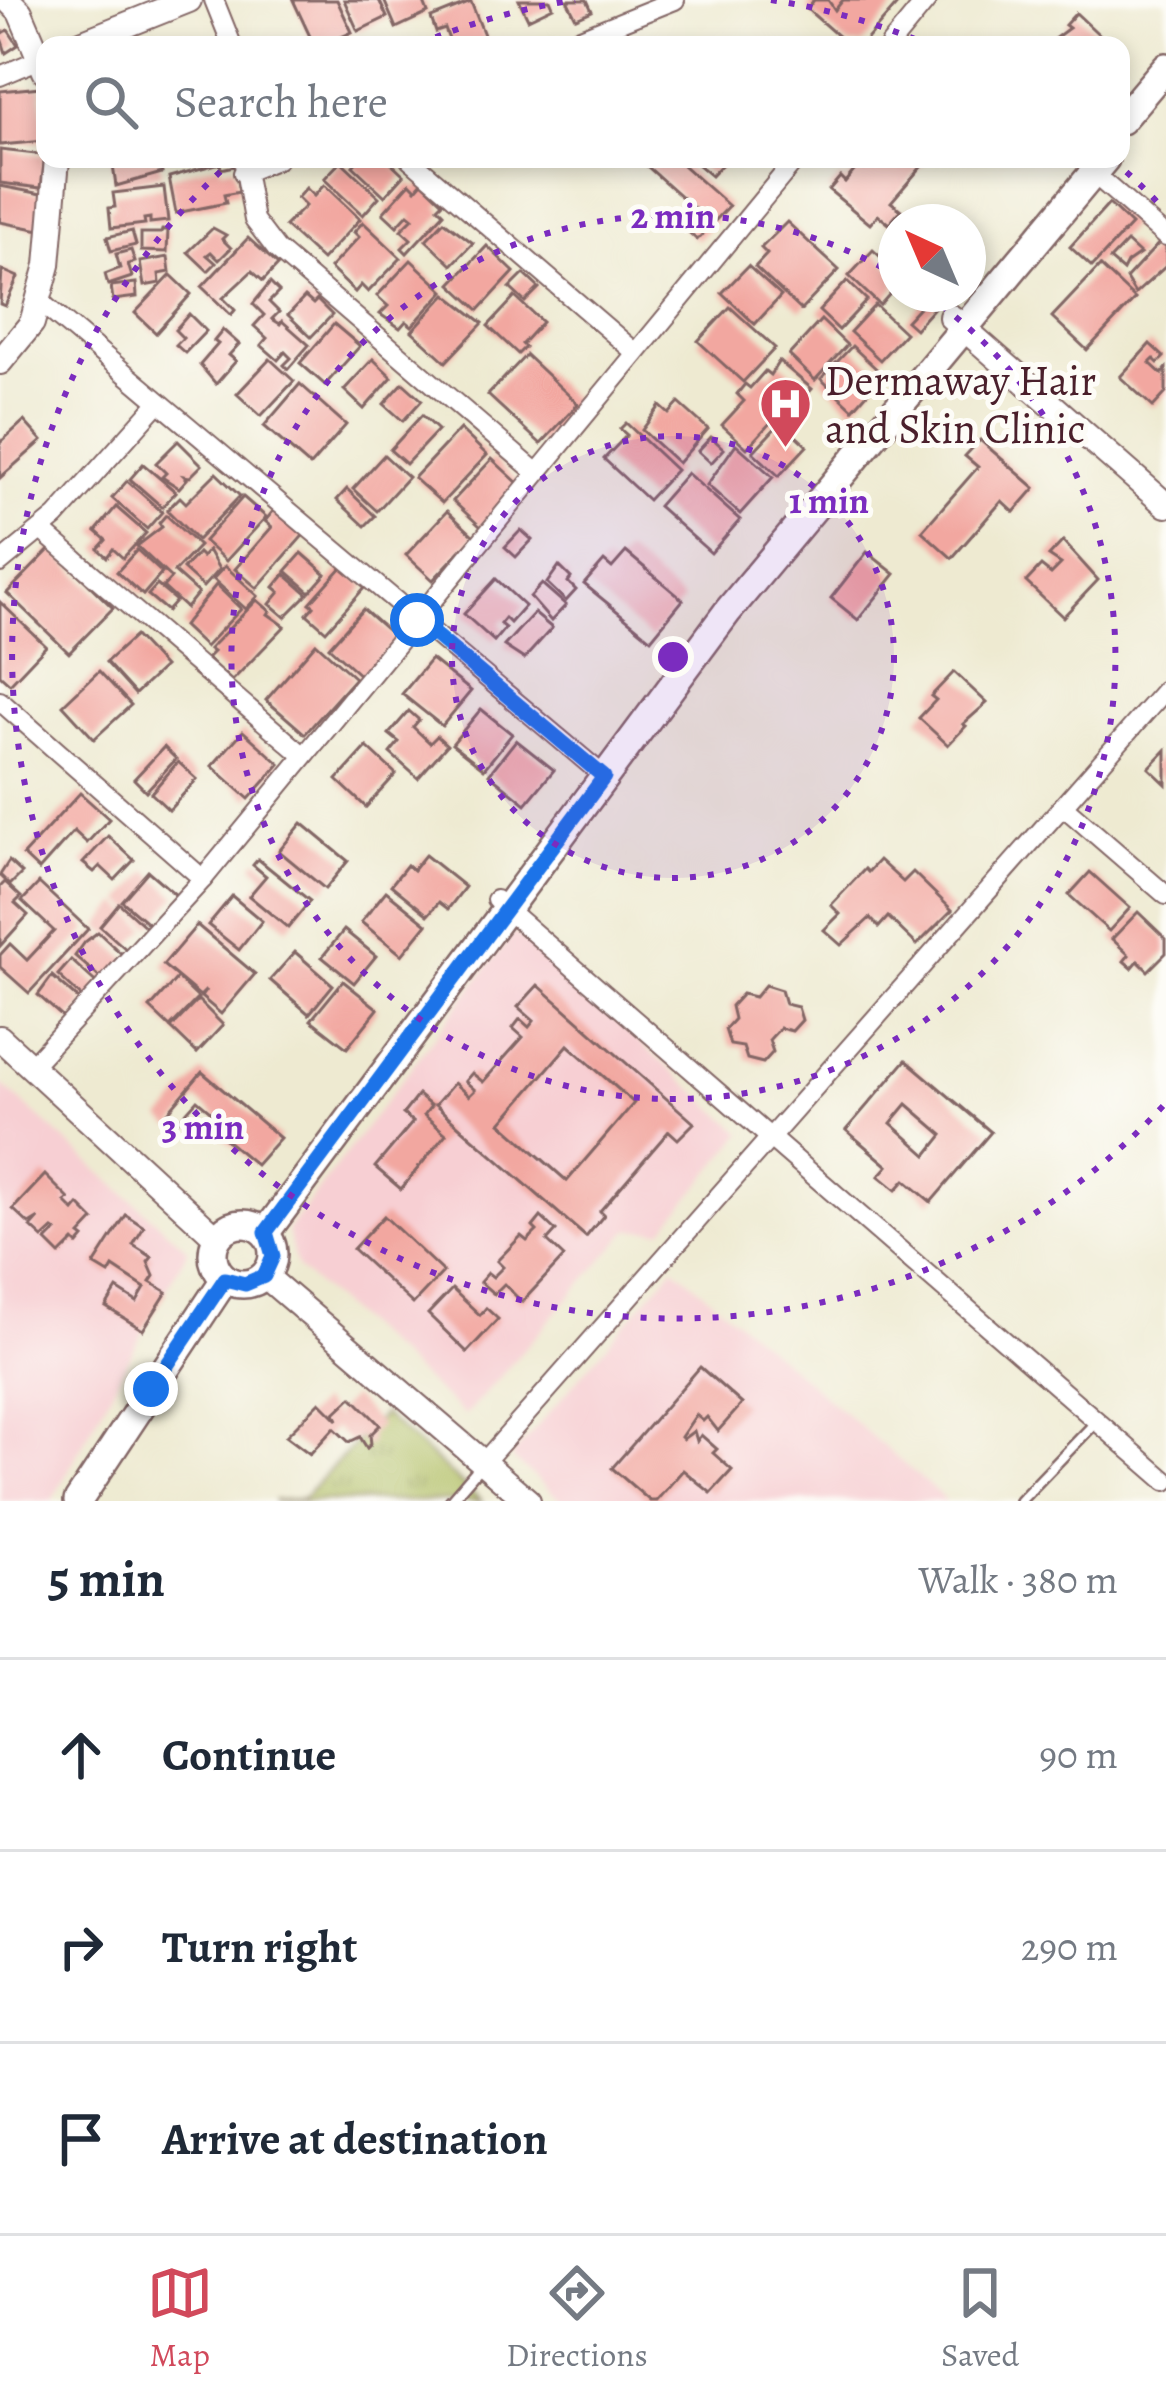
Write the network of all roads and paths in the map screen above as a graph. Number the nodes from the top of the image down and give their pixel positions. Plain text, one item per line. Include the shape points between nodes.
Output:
1 (8, 0) edge
2 (190, 0) edge
3 (214, 0) edge
4 (675, 0) edge
5 (927, 0) edge
6 (99, 36) edge
7 (228, 36) edge
8 (585, 36) edge
9 (897, 36) edge
10 (36, 47) edge
11 (36, 64) edge
12 (1166, 67) edge
13 (0, 76) edge
14 (1166, 88) edge
15 (1130, 109) edge
16 (1130, 130) edge
17 (56, 168) edge
18 (243, 168) edge
19 (420, 168) edge
20 (789, 168) edge
21 (1092, 168) edge
22 (1099, 168) edge
23 (1166, 237) edge
24 (38, 300) junction
25 (957, 322) junction
26 (636, 353) junction
27 (0, 362) edge
28 (159, 402) junction
29 (537, 473) junction
30 (1166, 506) edge
31 (41, 530) junction
32 (0, 563) edge
33 (417, 620) junction
34 (0, 701) edge
35 (1162, 703) edge
36 (304, 756) junction
37 (599, 773) junction
38 (1063, 806) junction
39 (203, 879) junction
40 (1166, 895) edge
41 (501, 904) junction
42 (0, 1038) edge
43 (32, 1065) junction
44 (770, 1137) junction
45 (259, 1228) junction
46 (218, 1238) junction
47 (264, 1276) junction
48 (225, 1279) junction
49 (1097, 1421) junction
50 (484, 1462) junction
51 (1166, 1481) edge
52 (78, 1501) edge
53 (450, 1501) edge
54 (528, 1501) edge
55 (1020, 1501) edge

1 - 10 street
2 - 6 street
3 - 7 street
4 - 8 street
5 - 9 street
11 - 13 street
12 - 15 main road
14 - 16 main road
17 - 24 street
18 - 29 street via 254,220 276,249
19 - 26 street
20 - 26 street
21 - 25 main road
22 - 23 street
24 - 27 street via 32,323
24 - 28 street
25 - 30 street
25 - 37 main road via 717,603
26 - 29 street
28 - 31 street
28 - 33 street
29 - 33 street
31 - 32 street
31 - 36 street
33 - 36 street
33 - 37 street
34 - 39 street
35 - 38 street
36 - 39 street
37 - 41 main road
38 - 40 street
38 - 44 street
39 - 43 street
41 - 44 street
41 - 45 main road
42 - 43 street
43 - 46 street
44 - 49 street
44 - 50 street
45 - 46 main road via 230,1226
45 - 47 main road via 273,1256
46 - 48 main road via 213,1262
47 - 48 main road via 245,1284
47 - 50 street
48 - 52 main road
49 - 51 street
49 - 55 lane
50 - 53 lane
50 - 54 street

